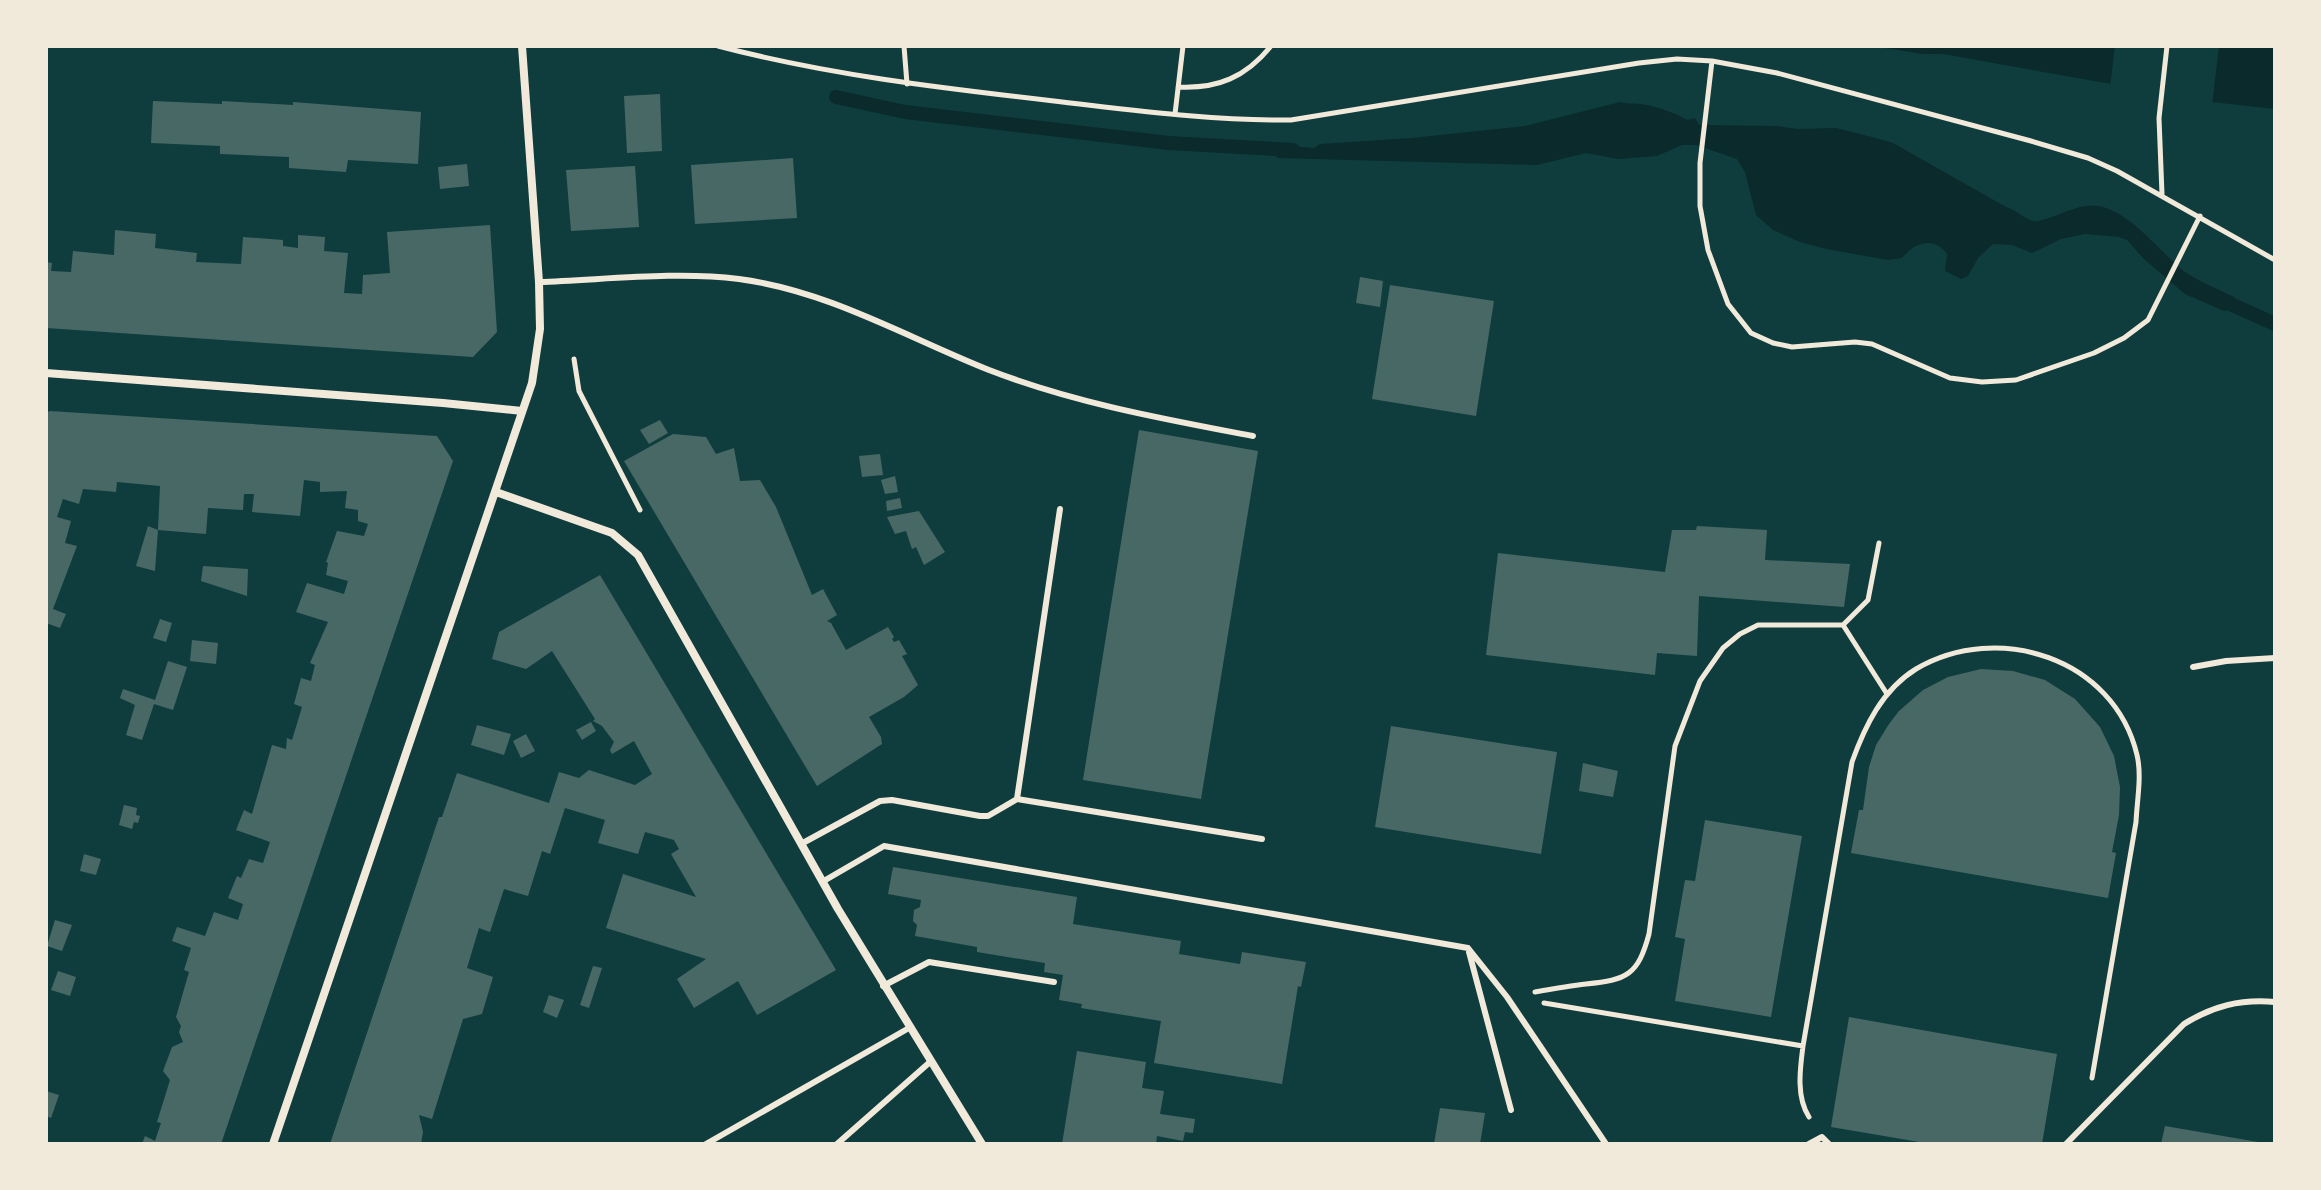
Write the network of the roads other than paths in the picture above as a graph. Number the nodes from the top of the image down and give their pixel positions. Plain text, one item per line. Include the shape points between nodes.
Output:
1 (522, 46) edge
2 (539, 282) junction
3 (46, 373) edge
4 (522, 411) junction
5 (1253, 436) dead end
6 (496, 492) junction
7 (1060, 509) dead end
8 (2275, 658) edge
9 (2193, 667) dead end
10 (1017, 799) junction
11 (1262, 839) dead end
12 (801, 844) junction
13 (822, 882) junction
14 (1468, 948) junction
15 (1054, 982) dead end
16 (883, 986) junction
17 (2275, 1002) edge
18 (909, 1028) junction
19 (930, 1062) junction
20 (1511, 1110) dead end
21 (273, 1144) edge
22 (706, 1144) edge
23 (837, 1144) edge
24 (982, 1144) edge
25 (1606, 1144) edge
26 (1809, 1144) edge
27 (1829, 1144) edge
28 (2066, 1144) edge

1 - 2 street
2 - 4 street via 538,355
2 - 5 lane via 697,277 755,282 832,302 992,371 1106,407
3 - 4 street
4 - 6 street
6 - 12 street via 612,533 638,555
6 - 21 street
7 - 10 lane
8 - 9 lane
10 - 11 lane
10 - 12 lane via 988,816 880,801
12 - 13 street
13 - 14 lane via 884,846
13 - 16 street
14 - 20 lane
14 - 25 lane
15 - 16 lane via 929,962
16 - 18 street
17 - 28 lane via 2232,1003 2184,1024
18 - 19 street
18 - 22 lane
19 - 23 lane
19 - 24 street
26 - 27 lane via 1822,1137

